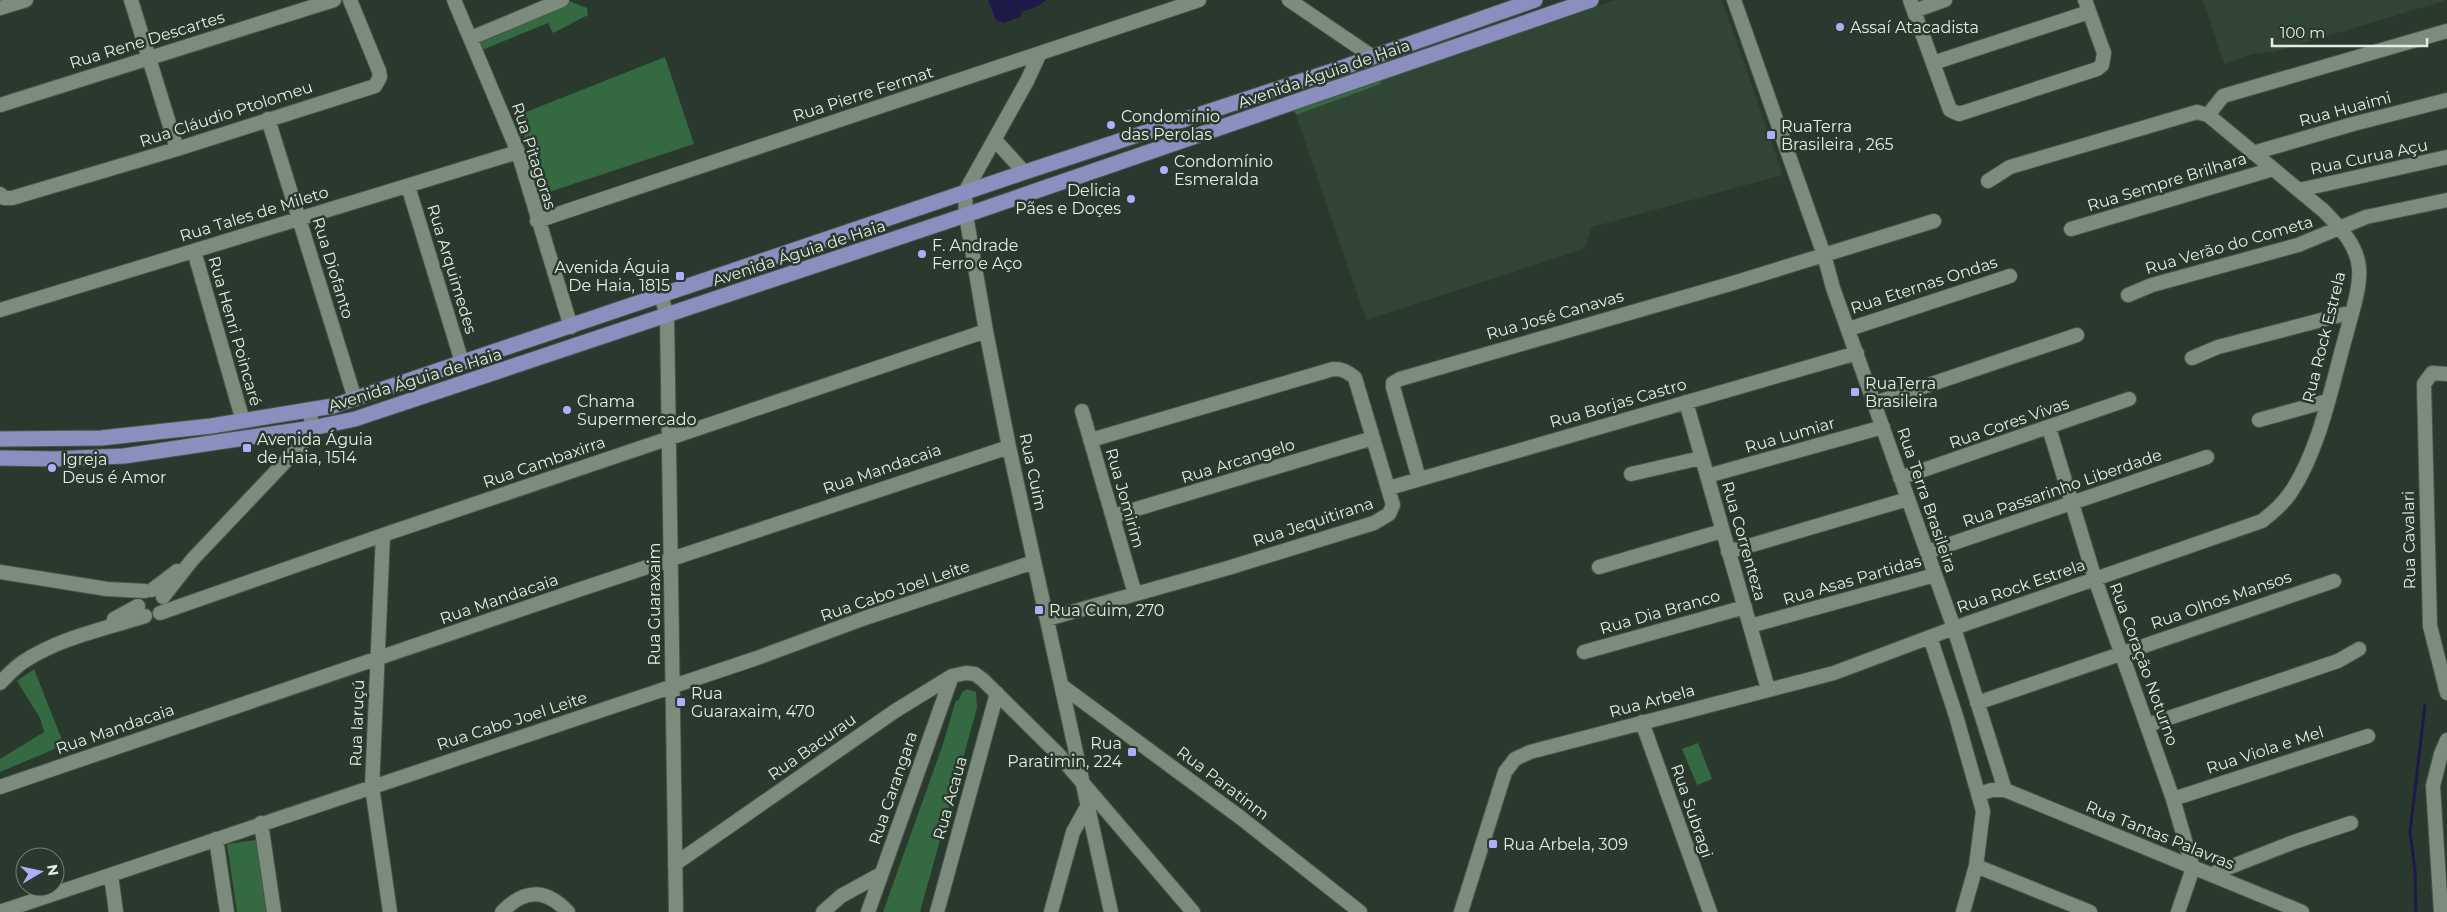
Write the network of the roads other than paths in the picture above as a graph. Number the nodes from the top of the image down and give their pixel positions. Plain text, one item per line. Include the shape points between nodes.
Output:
1 (26, 0) edge
2 (131, 0) edge
3 (334, 0) edge
4 (350, 0) edge
5 (454, 0) edge
6 (562, 0) edge
7 (1199, 0) edge
8 (1289, 0) edge
9 (1534, 0) edge
10 (1591, 0) edge
11 (1734, 0) edge
12 (1945, 0) edge
13 (2, 5) edge
14 (1912, 5) edge
15 (2087, 6) edge
16 (2447, 31) edge
17 (471, 38) junction
18 (1040, 53) junction
19 (149, 57) junction
20 (1373, 57) junction
21 (1933, 63) junction
22 (1334, 71) junction
23 (1330, 91) junction
24 (2447, 100) edge
25 (0, 105) edge
26 (2208, 115) junction
27 (268, 119) junction
28 (995, 140) junction
29 (177, 149) junction
30 (518, 152) junction
31 (2253, 153) junction
32 (2447, 158) edge
33 (2272, 169) junction
34 (1024, 172) junction
35 (1988, 181) dead end
36 (408, 186) junction
37 (2299, 190) junction
38 (965, 192) junction
39 (0, 194) edge
40 (2447, 200) edge
41 (966, 215) junction
42 (300, 219) junction
43 (1934, 220) dead end
44 (537, 221) junction
45 (2340, 228) junction
46 (2071, 229) dead end
47 (194, 251) junction
48 (1824, 255) junction
49 (2010, 276) dead end
50 (2128, 294) dead end
51 (661, 296) junction
52 (0, 310) edge
53 (2352, 312) junction
54 (667, 315) junction
55 (571, 327) junction
56 (1849, 329) junction
57 (986, 331) junction
58 (2077, 335) dead end
59 (1857, 353) junction
60 (2192, 358) dead end
61 (462, 362) junction
62 (2447, 374) edge
63 (355, 399) junction
64 (2129, 400) dead end
65 (2327, 401) junction
66 (1686, 402) junction
67 (1875, 403) junction
68 (310, 410) junction
69 (1082, 411) dead end
70 (2259, 420) dead end
71 (242, 421) junction
72 (1883, 427) junction
73 (312, 428) junction
74 (2049, 428) junction
75 (670, 438) junction
76 (1373, 438) junction
77 (0, 439) edge
78 (1091, 440) junction
79 (1010, 447) junction
80 (2207, 457) dead end
81 (0, 458) edge
82 (1701, 458) junction
83 (1631, 474) dead end
84 (1707, 476) junction
85 (1900, 478) junction
86 (1419, 479) junction
87 (1389, 488) junction
88 (1908, 499) junction
89 (2073, 504) junction
90 (1113, 516) junction
91 (1722, 531) junction
92 (383, 535) junction
93 (1728, 552) junction
94 (1927, 552) junction
95 (672, 559) junction
96 (1034, 562) junction
97 (1598, 567) dead end
98 (0, 572) edge
99 (1935, 575) junction
100 (2096, 579) junction
101 (2334, 581) dead end
102 (1135, 594) junction
103 (151, 602) junction
104 (1745, 607) junction
105 (1047, 619) junction
106 (1750, 626) junction
107 (1954, 628) junction
108 (1930, 637) junction
109 (2359, 649) dead end
110 (1584, 652) dead end
111 (2122, 653) junction
112 (377, 659) junction
113 (952, 676) junction
114 (0, 683) edge
115 (672, 686) junction
116 (1062, 686) junction
117 (1768, 689) junction
118 (997, 693) junction
119 (2447, 693) edge
120 (1978, 703) junction
121 (1642, 722) junction
122 (2148, 725) junction
123 (2368, 736) dead end
124 (2447, 740) edge
125 (1083, 784) junction
126 (0, 787) edge
127 (372, 787) junction
128 (2005, 790) junction
129 (1979, 794) junction
130 (2173, 799) junction
131 (1087, 807) junction
132 (261, 823) junction
133 (2352, 824) dead end
134 (216, 839) junction
135 (675, 864) junction
136 (1976, 866) junction
137 (2193, 868) junction
138 (881, 874) junction
139 (2212, 874) junction
140 (111, 875) junction
141 (514, 906) edge
142 (564, 910) edge
143 (0, 912) edge
144 (116, 912) edge
145 (227, 912) edge
146 (274, 912) edge
147 (390, 912) edge
148 (502, 912) edge
149 (676, 912) edge
150 (824, 912) edge
151 (868, 912) edge
152 (936, 912) edge
153 (1051, 912) edge
154 (1111, 912) edge
155 (1193, 912) edge
156 (1360, 912) edge
157 (1461, 912) edge
158 (1710, 912) edge
159 (1963, 912) edge
160 (2090, 912) edge
161 (2178, 912) edge
162 (2302, 912) edge
163 (2441, 912) edge

1 - 13 street
2 - 19 street
3 - 19 street, Rua Rene Descartes
4 - 27 street, Rua Cláudio Ptolomeu via 379,71 378,82 369,88
5 - 17 street, Rua Pitagoras
6 - 17 street
7 - 18 street, Rua Pierre Fermat
8 - 20 street
9 - 20 main road, Avenida Águia de Haia
10 - 23 main road, Avenida Águia de Haia
11 - 48 street, Rua Terra Brasileira
12 - 14 street
14 - 21 street
15 - 21 street
15 - 21 street via 2104,54 2102,65 2097,69 1959,114 1950,110
16 - 26 street via 2223,96
17 - 30 street, Rua Pitagoras
18 - 28 street
18 - 44 street, Rua Pierre Fermat
19 - 25 street, Rua Rene Descartes
19 - 29 street
20 - 22 main road, Avenida Águia de Haia
22 - 23 main road via 1340,80
22 - 34 main road, Avenida Águia de Haia
23 - 41 main road, Avenida Águia de Haia
24 - 31 street, Rua Huaimi
26 - 31 street, Rua Rock Estrela
26 - 35 street via 2191,113 2093,142 2010,167
27 - 29 street, Rua Cláudio Ptolomeu
27 - 42 street, Rua Diofanto
28 - 34 street
28 - 38 street
29 - 39 street, Rua Cláudio Ptolomeu via 12,198 4,198
30 - 36 street, Rua Tales de Mileto
30 - 44 street, Rua Pitagoras
31 - 33 street, Rua Rock Estrela
32 - 37 street, Rua Curua Açu
33 - 37 street, Rua Rock Estrela
33 - 46 street, Rua Sempre Brilhara
34 - 38 main road, Avenida Águia de Haia
36 - 42 street, Rua Tales de Mileto
36 - 61 street, Rua Arquimedes
37 - 45 street, Rua Rock Estrela
38 - 41 street, Rua Cuim
38 - 51 main road, Avenida Águia de Haia
40 - 45 street, Rua Verão do Cometa via 2378,214
41 - 54 main road, Avenida Águia de Haia
41 - 57 street, Rua Cuim
42 - 47 street, Rua Tales de Mileto
42 - 63 street, Rua Diofanto
43 - 48 street
44 - 55 street, Rua Pitagoras
45 - 50 street, Rua Verão do Cometa via 2298,245
45 - 53 street, Rua Rock Estrela via 2354,248 2359,270
47 - 52 street, Rua Tales de Mileto
47 - 71 street, Rua Henri Poincaré
48 - 56 street, Rua Terra Brasileira
48 - 86 street, Rua José Canavas via 1396,380 1393,387
49 - 56 street, Rua Eternas Ondas
51 - 54 street, Rua Guaraxaim
51 - 55 main road, Avenida Águia de Haia
53 - 60 street
53 - 65 street, Rua Rock Estrela
54 - 73 main road, Avenida Águia de Haia via 354,419
54 - 75 street, Rua Guaraxaim
55 - 61 main road, Avenida Águia de Haia
56 - 59 street, Rua Terra Brasileira
57 - 75 street, Rua Cambaxirra
57 - 79 street, Rua Cuim
58 - 67 street
59 - 66 street, Rua Borjas Castro
59 - 67 street, Rua Terra Brasileira
61 - 63 main road, Avenida Águia de Haia
62 - 119 street, Rua Cavalari via 2432,373 2424,384 2430,626
63 - 68 main road, Avenida Águia de Haia
64 - 74 street, Rua Cores Vivas
65 - 70 street
65 - 100 street, Rua Rock Estrela via 2313,447 2292,491 2277,510 2262,521
66 - 82 street, Rua Correnteza
66 - 86 street, Rua Borjas Castro
67 - 72 street, Rua Terra Brasileira
68 - 71 main road, Avenida Águia de Haia
68 - 73 street
69 - 78 street, Rua Jomirim
71 - 77 main road, Avenida Águia de Haia via 101,438
72 - 84 street, Rua Lumiar
72 - 85 street, Rua Terra Brasileira
73 - 81 main road, Avenida Águia de Haia via 124,456 55,460
73 - 103 street via 302,444
74 - 85 street, Rua Cores Vivas
74 - 89 street, Rua Coração Noturno
75 - 92 street, Rua Cambaxirra
75 - 95 street, Rua Guaraxaim
76 - 78 street, Rua Jequitirana via 1355,378 1348,372 1332,369
76 - 87 street, Rua Jequitirana
76 - 90 street, Rua Arcangelo
78 - 90 street, Rua Jomirim
79 - 95 street, Rua Mandacaia
79 - 96 street, Rua Cuim
80 - 89 street, Rua Passarinho Liberdade
82 - 83 street
82 - 84 street, Rua Correnteza
84 - 91 street, Rua Correnteza
85 - 88 street, Rua Terra Brasileira
86 - 87 street, Rua Borjas Castro
87 - 102 street, Rua Jequitirana via 1393,506 1374,523
88 - 93 street
88 - 94 street, Rua Terra Brasileira
89 - 94 street, Rua Passarinho Liberdade
89 - 100 street, Rua Coração Noturno
90 - 102 street, Rua Jomirim
91 - 93 street, Rua Correnteza
91 - 97 street
92 - 103 street, Rua Cambaxirra via 199,600
92 - 112 street, Rua Iaruçú
93 - 104 street, Rua Correnteza
94 - 99 street, Rua Terra Brasileira
95 - 112 street, Rua Mandacaia
95 - 115 street, Rua Guaraxaim
96 - 105 street, Rua Cuim
96 - 115 street, Rua Cabo Joel Leite
98 - 103 street, Rua Cambaxirra via 107,589
99 - 106 street, Rua Asas Partidas
99 - 107 street, Rua Terra Brasileira
100 - 107 street, Rua Rock Estrela
100 - 111 street, Rua Coração Noturno
101 - 111 street, Rua Olhos Mansos
102 - 105 street, Rua Jequitirana
103 - 114 street via 22,663
104 - 106 street, Rua Correnteza
104 - 110 street, Rua Dia Branco
105 - 116 street, Rua Cuim
106 - 117 street, Rua Correnteza
107 - 108 street, Rua Arbela
107 - 120 street, Rua Terra Brasileira
108 - 117 street, Rua Arbela via 1834,673
108 - 129 street
109 - 122 street via 2338,661
111 - 120 street, Rua Olhos Mansos
111 - 122 street, Rua Coração Noturno
112 - 126 street, Rua Mandacaia
112 - 127 street, Rua Iaruçú
113 - 118 street, Rua Bacurau via 975,674
113 - 135 street, Rua Bacurau via 895,711
113 - 138 street, Rua Carangara
115 - 127 street, Rua Cabo Joel Leite
115 - 135 street, Rua Guaraxaim
116 - 125 street, Rua Cuim
116 - 156 street, Rua Paratinm via 1241,818
117 - 121 street, Rua Arbela
118 - 125 street
118 - 152 street, Rua Acaua
120 - 128 street, Rua Terra Brasileira
121 - 157 street, Rua Arbela via 1530,752 1515,759 1505,772
121 - 158 street, Rua Subragi
122 - 130 street, Rua Coração Noturno
123 - 130 street, Rua Viola e Mel
124 - 163 street via 2433,786
125 - 131 street, Rua Cuim
125 - 155 street
127 - 132 street, Rua Cabo Joel Leite
127 - 147 street, Rua Iaruçú
128 - 129 street
128 - 137 street, Rua Tantas Palavras
129 - 136 street via 1982,819
130 - 137 street, Rua Coração Noturno
131 - 153 street via 1073,832
131 - 154 street, Rua Cuim
132 - 134 street, Rua Cabo Joel Leite
132 - 146 street
133 - 139 street via 2294,842
134 - 140 street, Rua Cabo Joel Leite
134 - 145 street
135 - 149 street, Rua Guaraxaim
136 - 159 street
136 - 160 street
137 - 139 street, Rua Tantas Palavras
137 - 161 street
138 - 150 street via 841,896
138 - 151 street, Rua Carangara
139 - 162 street, Rua Tantas Palavras
140 - 143 street, Rua Cabo Joel Leite
140 - 144 street
141 - 142 street via 531,894 542,896
141 - 148 street

